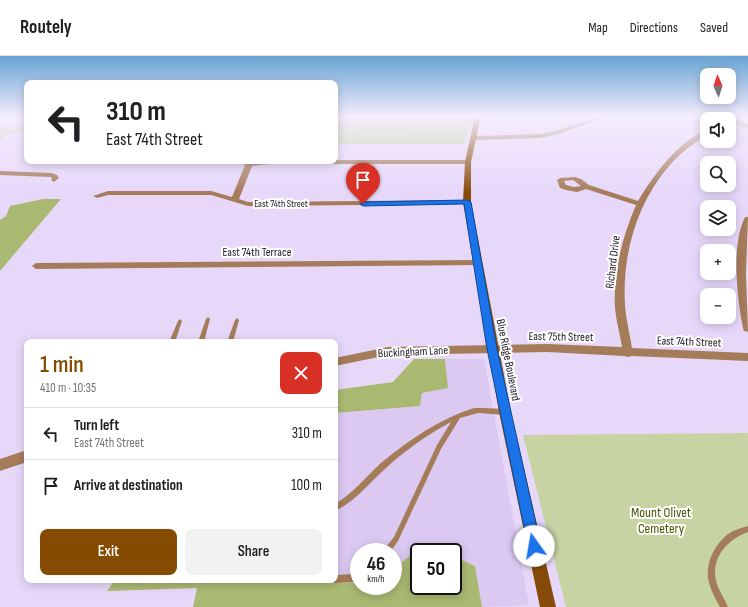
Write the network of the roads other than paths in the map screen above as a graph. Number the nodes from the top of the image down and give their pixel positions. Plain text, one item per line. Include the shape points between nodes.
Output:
1 (472, 142) edge
2 (693, 142) edge
3 (338, 162) edge
4 (468, 162) junction
5 (246, 164) edge
6 (0, 173) edge
7 (54, 180) dead end
8 (586, 187) dead end
9 (97, 196) dead end
10 (235, 199) junction
11 (467, 202) junction
12 (639, 204) junction
13 (748, 219) edge
14 (478, 263) junction
15 (36, 266) dead end
16 (208, 319) dead end
17 (236, 320) dead end
18 (180, 321) dead end
19 (748, 328) edge
20 (173, 339) edge
21 (202, 339) edge
22 (231, 339) edge
23 (492, 349) junction
24 (628, 353) junction
25 (748, 357) edge
26 (338, 361) edge
27 (504, 412) junction
28 (457, 418) junction
29 (24, 457) edge
30 (0, 465) edge
31 (338, 506) edge
32 (748, 529) edge
33 (393, 543) edge
34 (350, 578) edge
35 (338, 579) edge
36 (548, 607) edge
37 (724, 607) edge

1 - 4 main road, Blue Ridge Boulevard
2 - 12 street, Richard Drive via 675,155 654,178
3 - 4 street
4 - 11 main road, Blue Ridge Boulevard
5 - 10 street
6 - 7 street via 52,175 56,178
8 - 12 street
9 - 10 street, East 74th Street via 108,193 212,193
10 - 11 street, East 74th Street via 248,204
11 - 14 main road, Blue Ridge Boulevard
12 - 24 street, Richard Drive via 629,232 623,261 620,305
13 - 19 street via 740,267 743,307
14 - 15 street, East 74th Terrace
14 - 23 main road, Blue Ridge Boulevard
16 - 21 lane
17 - 22 lane
18 - 20 lane
23 - 24 street, East 75th Street via 547,348
23 - 26 street, Buckingham Lane via 388,352
23 - 27 main road, Blue Ridge Boulevard
24 - 25 street, East 74th Street
27 - 28 lane via 475,411
27 - 36 main road, Blue Ridge Boulevard
28 - 31 lane via 445,422 401,452 350,499
28 - 33 lane via 439,447
29 - 30 street
32 - 37 lane via 726,540 715,553 712,570 714,586
34 - 35 lane

